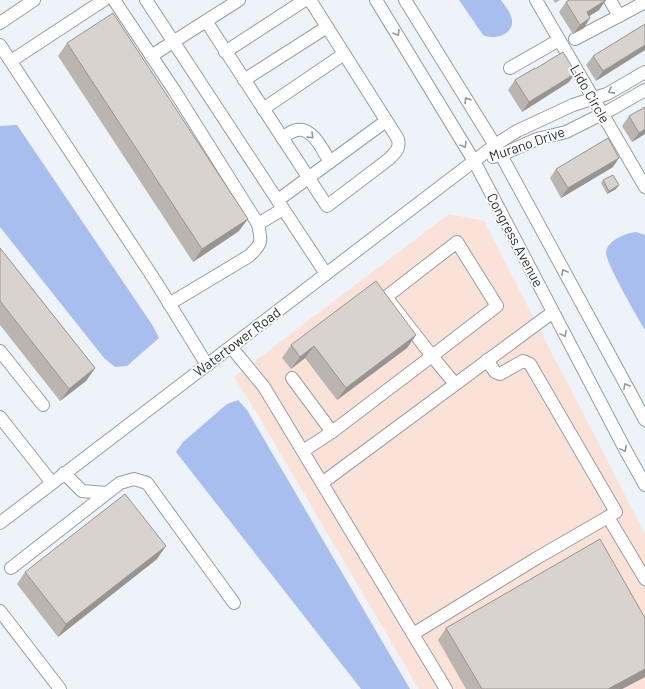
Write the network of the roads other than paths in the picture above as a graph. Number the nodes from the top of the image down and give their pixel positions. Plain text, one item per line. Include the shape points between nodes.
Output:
1 (34, 0) edge
2 (104, 0) edge
3 (114, 0) edge
4 (146, 0) edge
5 (239, 0) edge
6 (305, 0) edge
7 (310, 0) edge
8 (376, 0) edge
9 (405, 0) edge
10 (536, 0) edge
11 (610, 0) edge
12 (645, 2) edge
13 (619, 16) junction
14 (206, 22) junction
15 (0, 23) edge
16 (327, 27) junction
17 (575, 39) dead end
18 (559, 40) junction
19 (174, 42) junction
20 (0, 45) edge
21 (225, 52) junction
22 (344, 54) junction
23 (151, 56) junction
24 (11, 61) junction
25 (510, 68) dead end
26 (645, 72) edge
27 (244, 80) junction
28 (645, 90) edge
29 (593, 98) junction
30 (263, 109) junction
31 (602, 114) junction
32 (386, 121) junction
33 (282, 138) junction
34 (498, 150) junction
35 (474, 161) junction
36 (330, 162) junction
37 (309, 178) junction
38 (645, 187) edge
39 (281, 204) junction
40 (258, 224) junction
41 (326, 274) junction
42 (169, 304) junction
43 (553, 312) junction
44 (230, 347) junction
45 (2, 356) edge
46 (432, 356) junction
47 (487, 360) junction
48 (206, 365) junction
49 (292, 378) dead end
50 (455, 384) junction
51 (43, 405) dead end
52 (0, 417) edge
53 (645, 420) edge
54 (332, 432) junction
55 (303, 451) junction
56 (64, 474) junction
57 (52, 483) junction
58 (322, 483) junction
59 (645, 485) edge
60 (106, 494) junction
61 (608, 517) junction
62 (0, 523) edge
63 (11, 568) dead end
64 (645, 579) edge
65 (234, 603) dead end
66 (0, 611) edge
67 (413, 634) junction
68 (60, 689) edge
69 (446, 689) edge

1 - 15 street
2 - 24 street
3 - 23 street
4 - 19 street
5 - 14 street
6 - 21 street
7 - 16 street
8 -> 35 street, Congress Avenue
34 -> 9 street, Congress Avenue
10 - 18 street, Lido Circle
11 - 13 street
12 - 13 street
13 - 17 street
14 - 19 street
14 - 21 street
16 - 22 street
16 - 27 street
18 - 25 street
18 - 29 street, Lido Circle
19 - 23 street
19 - 39 street
20 - 24 street
21 - 27 street
22 - 30 street
22 - 32 street
23 - 40 street
24 - 42 street
26 -> 29 street, Murano Drive via 607,94
27 - 30 street
28 - 31 street, Murano Drive
29 - 31 street, Lido Circle
29 - 34 street, Murano Drive via 517,131
30 - 33 street
31 - 34 street, Murano Drive via 566,132
31 - 38 street, Lido Circle
32 - 36 street
32 - 37 street via 398,140 399,146 395,153 327,206
33 -> 36 street via 298,130 305,131 314,138
33 - 37 street
34 - 35 street, Murano Drive
53 -> 34 street, Congress Avenue
35 - 41 street, Watertower Road
35 - 43 street, Congress Avenue
36 - 37 street
37 - 39 street
39 - 40 street
39 - 41 street
40 - 42 street via 261,238 259,246 249,256
41 - 44 street, Watertower Road
42 - 48 street
43 - 47 street
43 -> 59 street, Congress Avenue
44 - 48 street, Watertower Road
44 - 55 street via 264,387
45 - 51 street
46 - 46 street via 497,306 457,242 386,297
46 - 50 street
46 - 54 street
47 - 50 street
47 - 61 street via 495,372 500,374 523,361 530,364 616,512
48 - 56 street, Watertower Road
49 - 54 street
50 - 58 street
52 - 57 street
54 - 55 street
55 - 58 street
56 - 57 street, Watertower Road
56 - 60 street via 82,491
57 - 62 street, Watertower Road
58 - 67 street
60 - 63 street
60 - 65 street via 120,483 134,479 147,483
61 - 64 street
61 - 67 street
66 - 68 street
67 - 69 street

